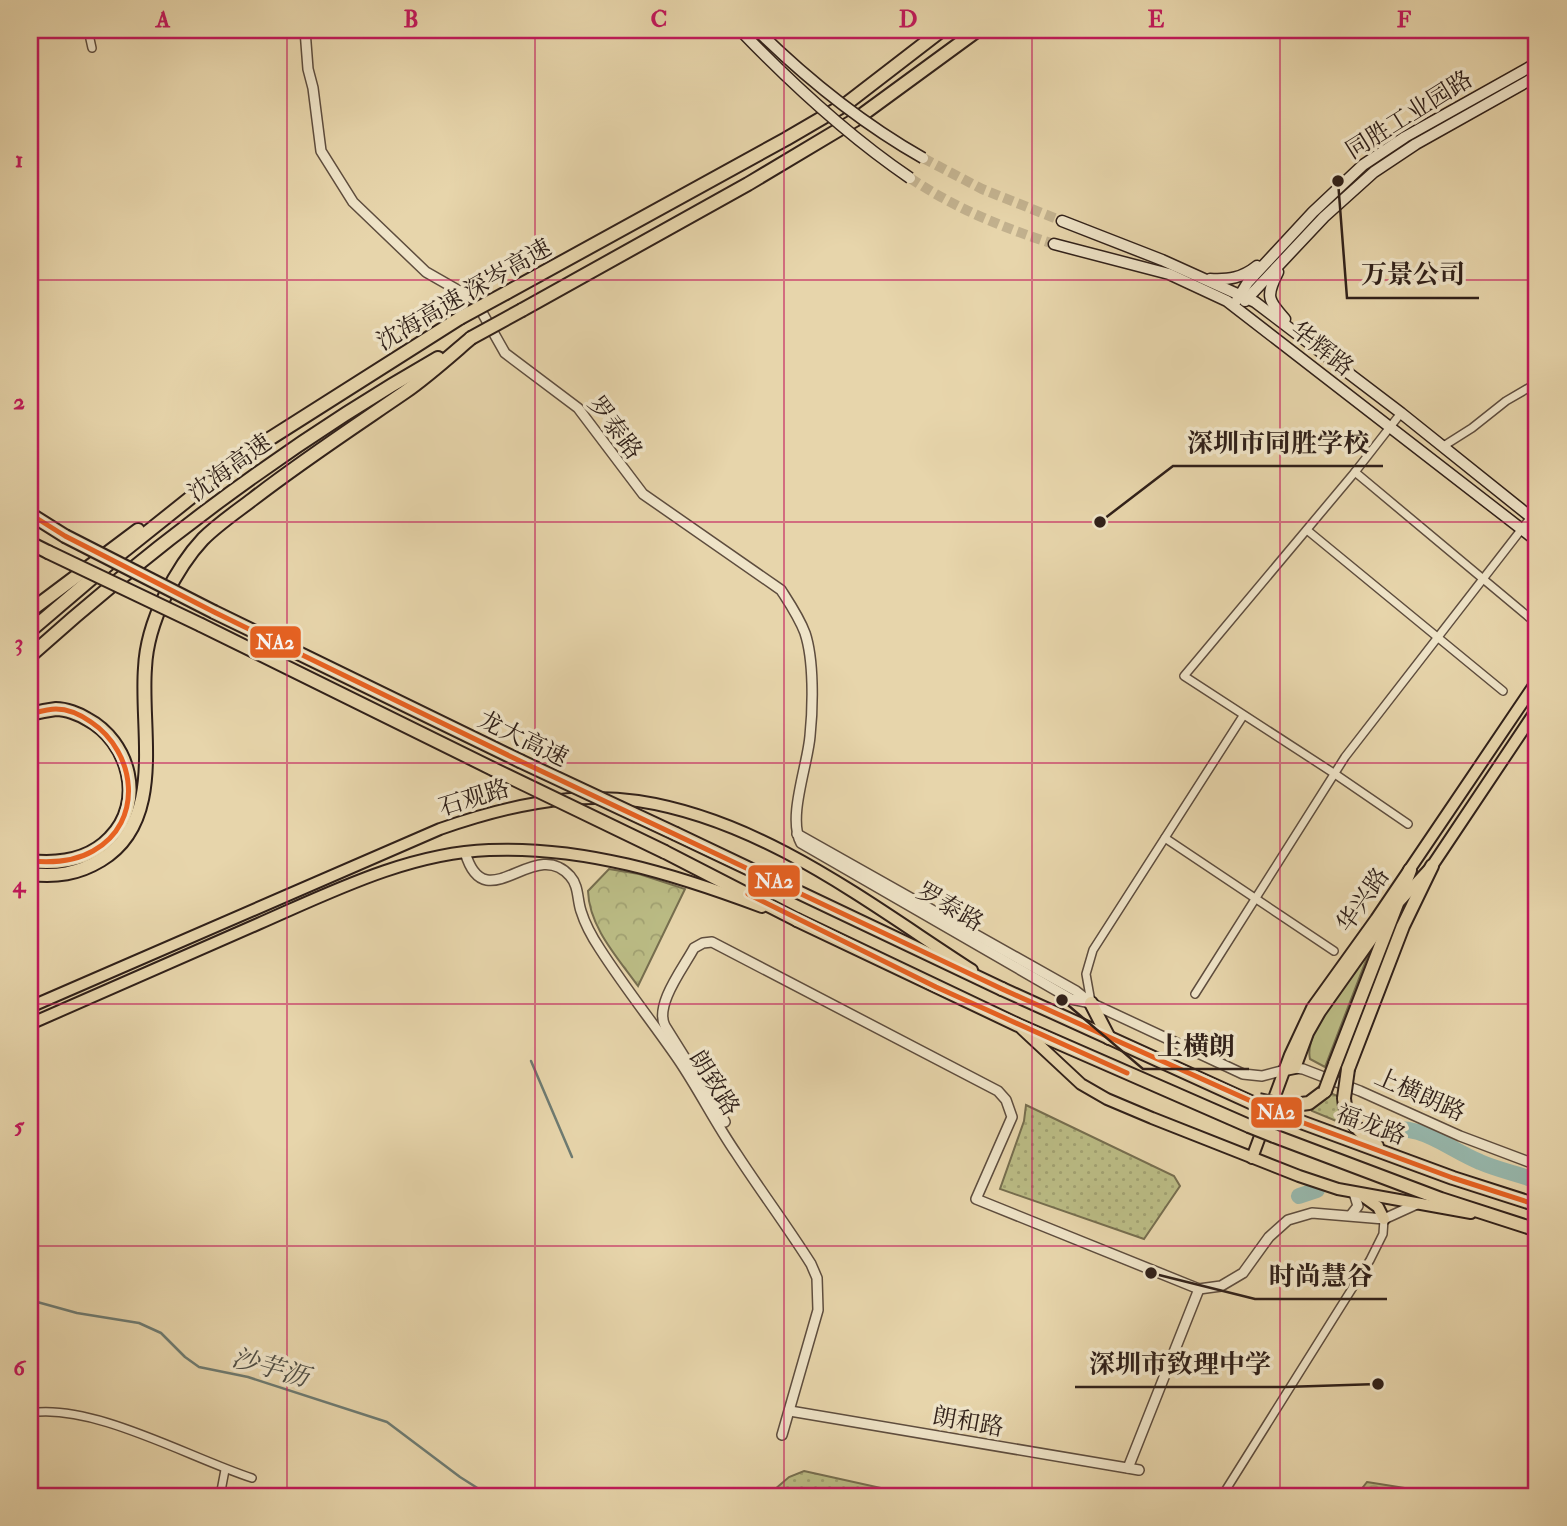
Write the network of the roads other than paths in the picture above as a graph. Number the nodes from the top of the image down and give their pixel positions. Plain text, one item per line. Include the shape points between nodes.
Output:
1 (88, 30) edge
2 (305, 30) edge
3 (740, 30) edge
4 (757, 30) edge
5 (942, 30) edge
6 (978, 30) edge
7 (92, 48) dead end
8 (1537, 63) edge
9 (1537, 76) edge
10 (923, 158) tunnel mouth
11 (911, 178) tunnel mouth
12 (1062, 221) tunnel mouth
13 (1054, 244) tunnel mouth
14 (1277, 251) junction
15 (1285, 260) junction
16 (1202, 278) junction
17 (1243, 296) junction
18 (1236, 307) junction
19 (1299, 335) junction
20 (471, 338) junction
21 (1537, 383) edge
22 (1401, 414) junction
23 (1390, 428) junction
24 (1442, 447) junction
25 (244, 455) junction
26 (1355, 472) junction
27 (30, 517) edge
28 (1534, 520) edge
29 (1522, 529) junction
30 (1307, 530) junction
31 (1537, 541) edge
32 (30, 543) edge
33 (1483, 578) junction
34 (30, 611) edge
35 (1537, 624) edge
36 (30, 631) edge
37 (1438, 638) junction
38 (30, 656) edge
39 (1537, 681) edge
40 (1503, 691) dead end
41 (1537, 709) edge
42 (30, 714) edge
43 (1243, 716) junction
44 (1335, 774) junction
45 (1408, 824) dead end
46 (1165, 838) junction
47 (465, 852) junction
48 (30, 861) edge
49 (1432, 866) junction
50 (1410, 870) junction
51 (30, 874) edge
52 (1256, 900) junction
53 (1394, 907) junction
54 (797, 920) junction
55 (1334, 951) dead end
56 (1002, 989) junction
57 (1195, 994) dead end
58 (1091, 1003) junction
59 (30, 1007) edge
60 (30, 1024) edge
61 (1018, 1025) junction
62 (1109, 1038) junction
63 (1290, 1069) junction
64 (1284, 1111) junction
65 (725, 1122) dead end
66 (1382, 1151) junction
67 (1252, 1158) junction
68 (1537, 1165) edge
69 (1354, 1193) junction
70 (1423, 1204) junction
71 (1537, 1205) edge
72 (1351, 1216) junction
73 (1498, 1217) junction
74 (1384, 1219) junction
75 (1537, 1230) edge
76 (1199, 1289) junction
77 (790, 1411) junction
78 (30, 1413) edge
79 (782, 1435) dead end
80 (1128, 1468) junction
81 (225, 1470) junction
82 (1139, 1470) dead end
83 (252, 1478) dead end
84 (220, 1496) edge
85 (1222, 1496) edge

1 - 7 street
2 - 58 street, 罗泰路 via 321,151 353,202 426,272 475,300 505,353 578,408 643,494 781,590 795,611 805,634 811,689 810,736 797,834
3 - 11 main road, bridge via 828,114
4 - 10 main road, bridge via 851,109
5 - 25 highway, 沈海高速 深岑高速, bridge via 846,104 460,318
6 - 20 highway, 沈海高速 深岑高速, bridge via 855,120
8 - 14 main road, 同胜工业园路 via 1375,156
9 - 15 main road, 同胜工业园路 via 1386,163 1337,205
12 - 16 main road, 华辉路
13 - 18 main road, 华辉路 via 1169,274
14 - 16 main road via 1238,278
14 - 17 main road, 同胜工业园路
15 - 17 main road, 同胜工业园路
15 - 19 main road via 1269,297
16 - 17 main road, 华辉路
17 - 18 main road, 同胜工业园路
17 - 19 main road, 华辉路
18 - 23 main road, 华辉路
19 - 22 main road, 华辉路
20 - 38 highway, 沈海高速 via 351,410 243,483 153,551
20 - 51 highway via 409,389 225,520 182,565 149,636 143,690 145,778 133,826 116,849 93,865 71,873
21 - 24 street
22 - 23 street
22 - 24 main road, 华辉路
23 - 26 street
23 - 29 main road, 华辉路
24 - 28 main road, 华辉路
25 - 34 highway via 202,479
25 - 36 highway, 沈海高速 深岑高速
26 - 30 street
26 - 33 street
27 - 56 highway, 龙大高速, bridge via 520,761
28 - 29 street
29 - 31 main road, 华辉路
29 - 33 street
30 - 37 street
30 - 43 street via 1184,676
32 - 54 highway, 龙大高速, bridge
33 - 35 street
33 - 37 street
37 - 40 street
37 - 44 street
39 - 50 main road, 华兴路
41 - 49 main road, 华兴路
42 - 48 highway via 59,709 98,724 122,754 130,786 121,821 96,849 63,862
43 - 44 street
43 - 46 street
44 - 45 street
44 - 52 street
46 - 52 street
46 - 58 street via 1093,950 1086,974
47 - 54 main road, 石观路 via 546,851 646,868
47 - 60 main road, 石观路 via 393,868 328,893
47 - 77 street, 朗致路 via 474,873 484,881 542,865 570,875 598,947 681,1064 811,1264 817,1278 818,1310
49 - 53 main road, 华兴路
49 - 66 highway, bridge via 1403,926 1349,1069 1345,1107 1352,1123
50 - 53 highway
50 - 63 main road, 华兴路 via 1312,1008
52 - 55 street
52 - 57 street
53 - 63 main road, 华兴路 via 1320,1012
53 - 64 highway, bridge via 1325,1091 1309,1104
54 - 61 highway, 福龙路
56 - 59 main road, 石观路 via 834,880 752,836 670,808 604,798 522,805 440,829
56 - 62 highway, 福龙路
58 - 62 highway
58 - 63 street, 罗泰路 via 1242,1074 1262,1076
61 - 67 main road via 1093,1092
61 - 73 highway, 福龙路, bridge via 1249,1126
62 - 64 highway, 福龙路, bridge
63 - 67 main road, 华兴路
63 - 68 street, 上横朗路 via 1304,1069
64 - 66 highway, 福龙路
65 - 76 street via 661,1015 694,948 712,942 998,1091 1012,1117 976,1199
66 - 71 highway, 福龙路
67 - 69 main road
69 - 70 main road
69 - 72 street via 1358,1206
69 - 74 main road via 1373,1202
70 - 73 main road
70 - 74 street
72 - 74 street
72 - 76 street via 1312,1213 1288,1220 1242,1273 1221,1286
73 - 75 highway, 福龙路
74 - 85 street via 1383,1234 1370,1260
76 - 80 street
77 - 79 street, 朗致路
77 - 80 street, 朗和路
78 - 81 street via 79,1415
80 - 82 street, 朗和路
81 - 83 street
81 - 84 street

